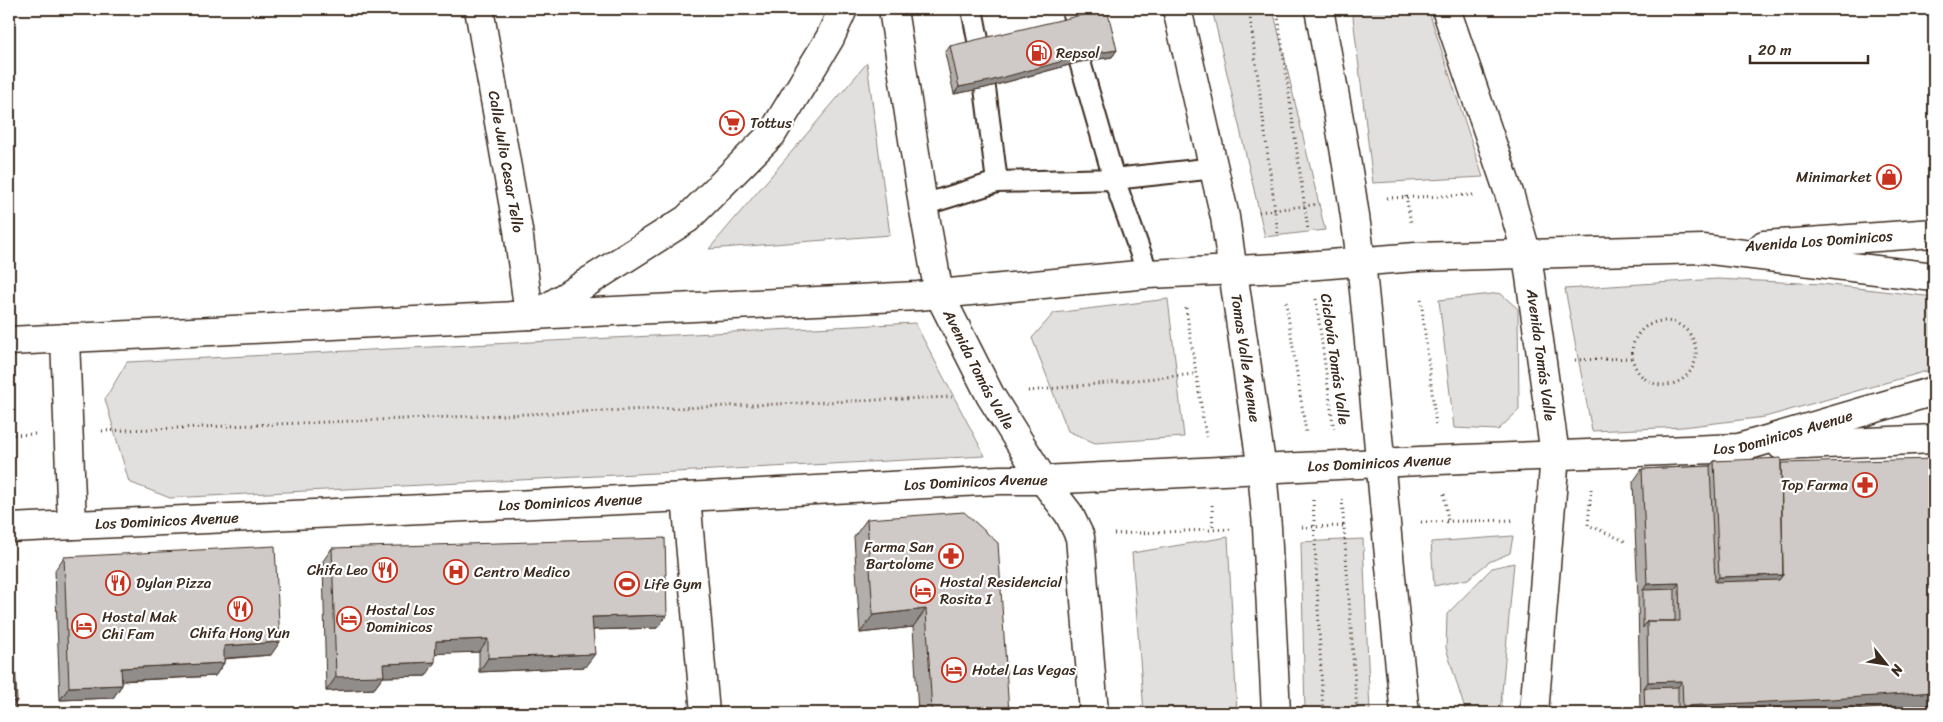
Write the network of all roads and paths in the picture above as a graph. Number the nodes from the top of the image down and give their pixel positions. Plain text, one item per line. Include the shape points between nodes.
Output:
1 (478, 9) edge
2 (842, 9) edge
3 (893, 9) edge
4 (972, 9) edge
5 (1177, 9) edge
6 (1250, 9) edge
7 (1276, 9) edge
8 (1319, 9) edge
9 (1446, 9) edge
10 (979, 46) edge
11 (1080, 62) edge
12 (985, 88) edge
13 (1215, 168) junction
14 (1114, 179) junction
15 (997, 182) junction
16 (1476, 195) dead end
17 (1406, 196) junction
18 (1382, 198) dead end
19 (1319, 204) dead end
20 (923, 206) junction
21 (1306, 206) junction
22 (1276, 209) junction
23 (1259, 212) dead end
24 (1411, 225) dead end
25 (1934, 233) edge
26 (1703, 249) junction
27 (1527, 255) junction
28 (1360, 261) junction
29 (1311, 265) junction
30 (1280, 268) junction
31 (1233, 269) junction
32 (1148, 274) junction
33 (1934, 277) edge
34 (939, 294) junction
35 (1185, 300) dead end
36 (1421, 300) dead end
37 (532, 315) junction
38 (64, 338) junction
39 (9, 341) edge
40 (1632, 358) junction
41 (1568, 361) dead end
42 (1195, 374) junction
43 (1934, 391) edge
44 (990, 394) junction
45 (1436, 429) dead end
46 (68, 432) junction
47 (9, 435) edge
48 (1934, 439) edge
49 (1207, 446) dead end
50 (1738, 448) junction
51 (1555, 455) junction
52 (1380, 464) junction
53 (1339, 466) junction
54 (1312, 467) junction
55 (1262, 470) junction
56 (1043, 480) junction
57 (1591, 485) dead end
58 (686, 497) junction
59 (1515, 520) dead end
60 (1420, 522) dead end
61 (72, 525) junction
62 (1354, 525) dead end
63 (1345, 526) junction
64 (1302, 527) dead end
65 (1313, 527) junction
66 (9, 528) edge
67 (1238, 529) dead end
68 (1107, 535) dead end
69 (1627, 542) dead end
70 (705, 713) edge
71 (1094, 713) edge
72 (1276, 713) edge
73 (1323, 713) edge
74 (1357, 713) edge
75 (1405, 713) edge
76 (1534, 713) edge

1 - 37 main road, Calle Julio Cesar Tello
2 - 37 main road via 830,38 772,134 694,213
3 - 20 main road, Avenida Tomás Valle
4 - 10 lane
5 - 13 main road, Tomas Valle Avenue
6 - 22 path
7 - 21 path, Ciclovía Tomás Valle
8 - 28 main road
9 - 27 main road, Avenida Tomás Valle
11 - 14 lane
12 - 15 lane
13 - 14 lane
13 - 31 main road, Tomas Valle Avenue
14 - 15 lane
14 - 32 lane
15 - 20 lane
16 - 17 path
17 - 18 path
17 - 24 path
19 - 21 path
20 - 34 main road, Avenida Tomás Valle
21 - 22 path
21 - 29 path, Ciclovía Tomás Valle
22 - 23 path
22 - 30 path
25 - 26 main road, Avenida Los Dominicos
26 - 27 main road
26 - 33 main road
27 - 28 main road
27 - 51 main road, Avenida Tomás Valle
28 - 29 main road
28 - 52 main road
29 - 30 main road
29 - 53 path, Ciclovía Tomás Valle
30 - 31 main road
30 - 54 path
31 - 32 main road
31 - 55 main road, Tomas Valle Avenue
32 - 34 main road
34 - 37 main road
34 - 44 main road, Avenida Tomás Valle
35 - 42 path
36 - 45 path
37 - 38 main road
38 - 39 main road
38 - 46 main road
40 - 40 path via 1642,377 1663,386 1674,384 1691,371 1696,350 1693,339 1683,326 1667,320 1657,321 1641,330 1632,346
40 - 41 path
42 - 44 path
42 - 49 path
43 - 50 main road, Los Dominicos Avenue
44 - 46 path
44 - 56 main road, Avenida Tomás Valle
46 - 47 path
46 - 61 main road
48 - 50 main road
50 - 51 main road, Los Dominicos Avenue
51 - 52 main road, Los Dominicos Avenue
51 - 76 main road, Avenida Tomás Valle
52 - 53 main road, Los Dominicos Avenue
52 - 75 main road
53 - 54 main road, Los Dominicos Avenue
53 - 63 path, Ciclovía Tomás Valle
54 - 55 main road, Los Dominicos Avenue
54 - 65 path
55 - 56 main road, Los Dominicos Avenue
55 - 72 main road, Tomas Valle Avenue
56 - 58 main road, Los Dominicos Avenue
56 - 71 main road, Avenida Tomás Valle via 1069,514 1080,536
57 - 69 path via 1588,524
58 - 61 main road, Los Dominicos Avenue
58 - 70 main road
59 - 60 path
61 - 66 main road, Los Dominicos Avenue
62 - 63 path
63 - 65 path
63 - 74 path, Ciclovía Tomás Valle
64 - 65 path
65 - 73 path
67 - 68 path

